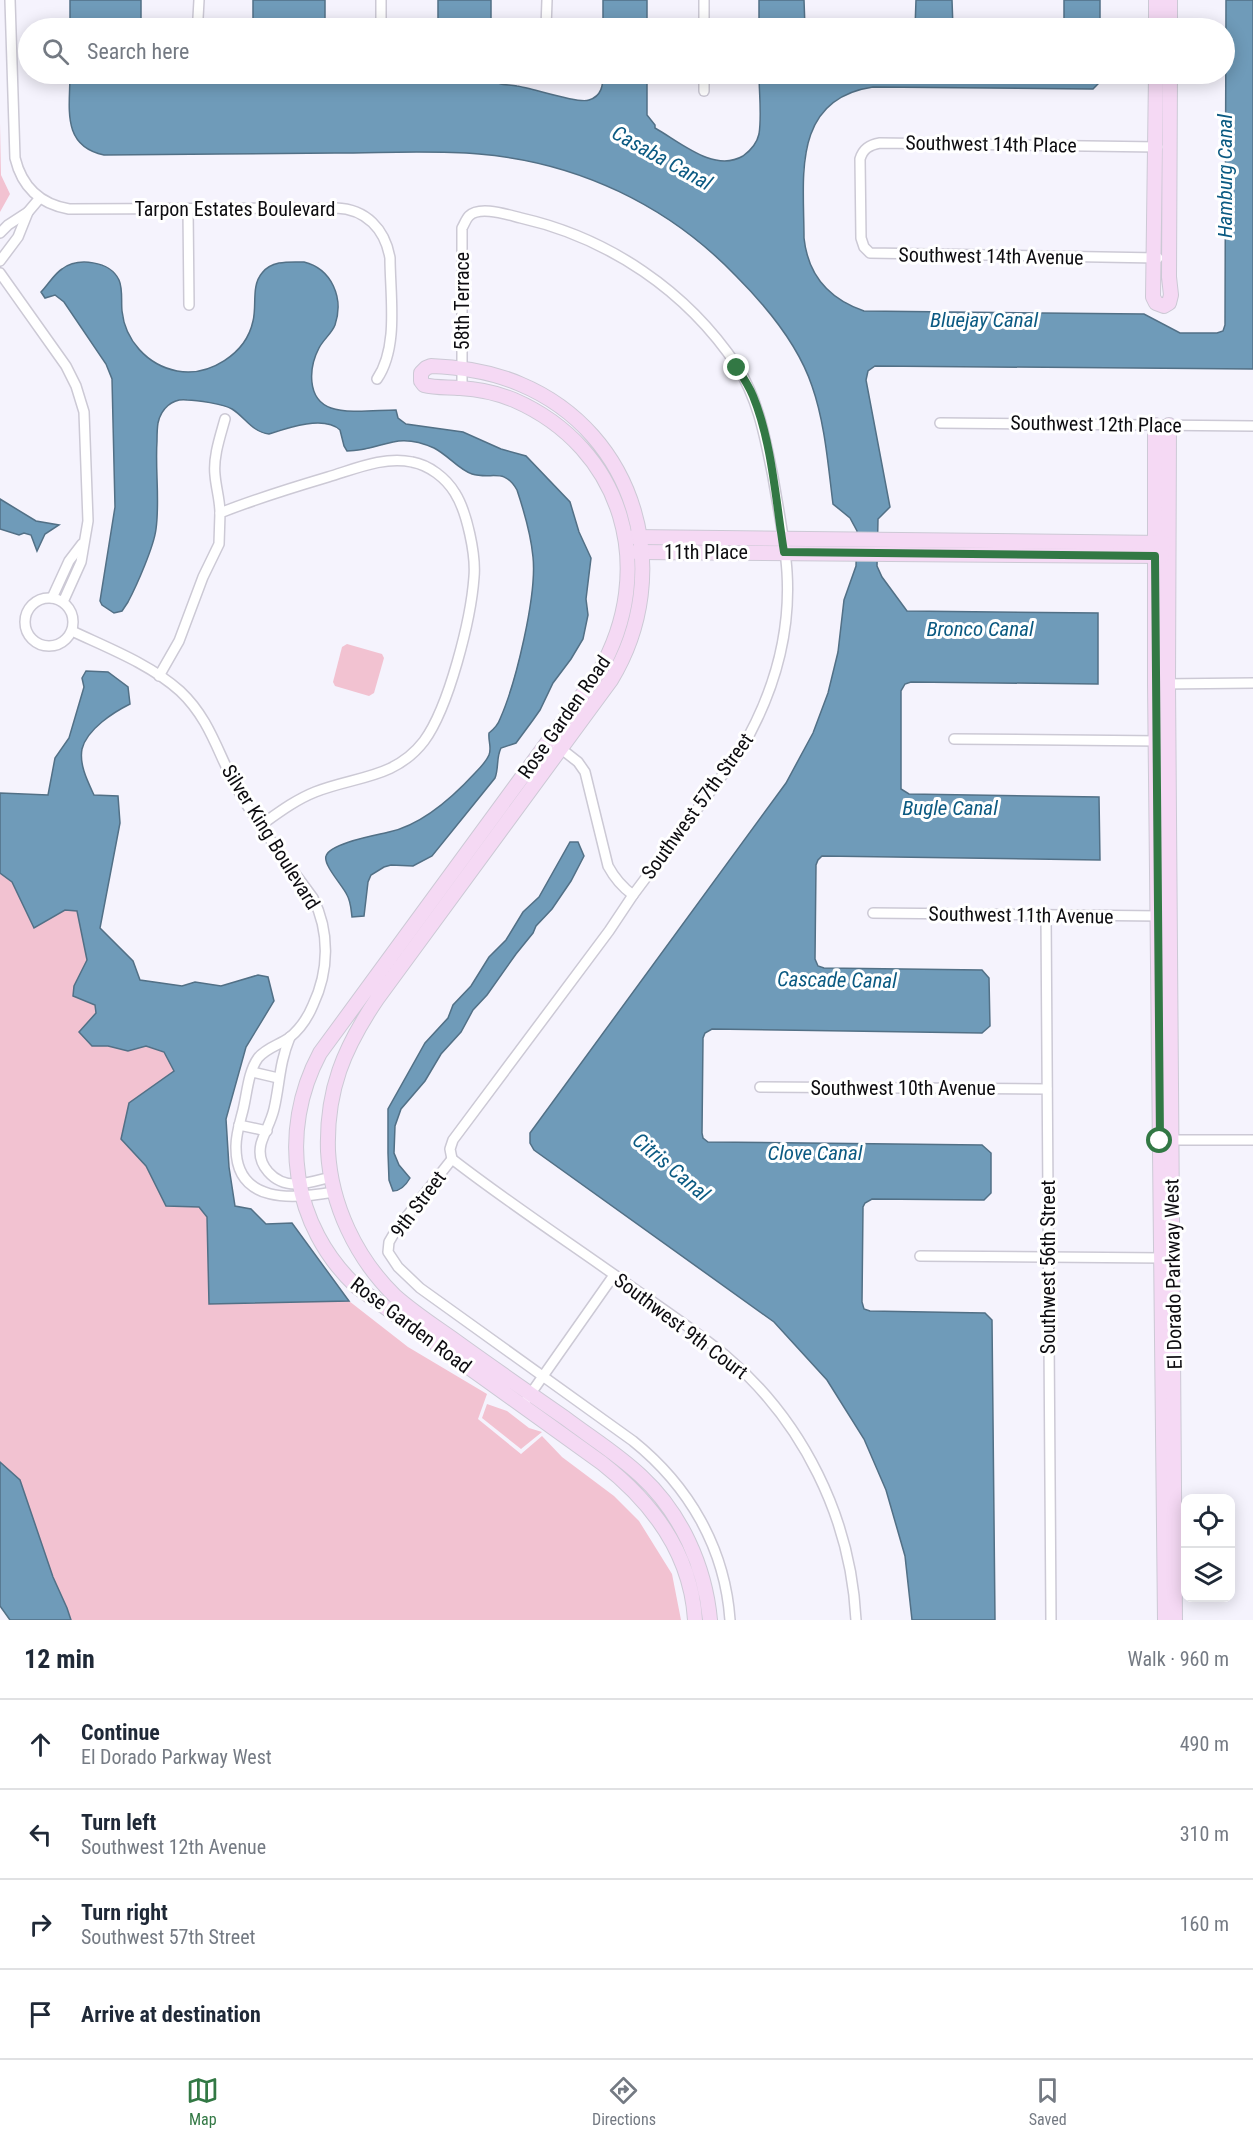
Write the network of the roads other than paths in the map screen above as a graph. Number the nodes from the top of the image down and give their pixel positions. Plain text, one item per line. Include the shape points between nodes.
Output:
1 (10, 0) edge
2 (199, 0) edge
3 (381, 0) edge
4 (546, 0) edge
5 (704, 0) edge
6 (1156, 0) edge
7 (1170, 0) edge
8 (198, 18) dead end
9 (381, 18) edge
10 (546, 18) edge
11 (704, 18) edge
12 (1156, 18) edge
13 (1170, 18) edge
14 (704, 84) edge
15 (1155, 84) edge
16 (1170, 84) edge
17 (704, 91) dead end
18 (1155, 147) junction
19 (1170, 147) junction
20 (39, 199) junction
21 (860, 199) joint
22 (189, 209) junction
23 (28, 212) junction
24 (469, 216) joint
25 (0, 233) edge
26 (1162, 258) junction
27 (0, 261) edge
28 (0, 273) edge
29 (189, 305) dead end
30 (463, 368) junction
31 (376, 379) dead end
32 (462, 388) junction
33 (225, 418) dead end
34 (940, 423) dead end
35 (1162, 425) junction
36 (1253, 426) edge
37 (220, 513) junction
38 (626, 537) junction
39 (641, 537) junction
40 (782, 538) junction
41 (84, 542) junction
42 (884, 547) junction
43 (1162, 549) junction
44 (627, 552) junction
45 (643, 552) junction
46 (784, 552) junction
47 (52, 598) junction
48 (63, 602) junction
49 (72, 631) junction
50 (159, 676) junction
51 (1253, 683) edge
52 (1161, 684) junction
53 (954, 739) dead end
54 (1162, 741) junction
55 (556, 744) junction
56 (261, 825) junction
57 (633, 895) junction
58 (873, 913) dead end
59 (1046, 915) junction
60 (1164, 916) junction
61 (290, 1038) junction
62 (252, 1072) junction
63 (278, 1078) junction
64 (760, 1087) dead end
65 (1047, 1089) junction
66 (239, 1125) junction
67 (267, 1131) junction
68 (1165, 1140) junction
69 (1253, 1140) edge
70 (452, 1159) junction
71 (264, 1167) junction
72 (331, 1177) junction
73 (247, 1180) junction
74 (299, 1183) junction
75 (334, 1192) junction
76 (302, 1197) junction
77 (388, 1252) joint
78 (920, 1256) dead end
79 (1048, 1258) junction
80 (1167, 1258) junction
81 (614, 1275) junction
82 (542, 1376) junction
83 (526, 1400) junction
84 (710, 1537) junction
85 (684, 1548) junction
86 (695, 1620) edge
87 (710, 1620) edge
88 (730, 1620) edge
89 (856, 1620) edge
90 (1051, 1620) edge
91 (1165, 1620) edge
92 (1175, 1620) edge

1 - 20 street via 15,158 21,177
2 - 8 street
3 - 9 street
4 - 10 street
5 - 11 street
6 - 12 street
7 - 13 street
14 - 17 street
15 - 18 street
16 - 19 street
18 - 19 street, Southwest 14th Place
18 - 21 street, Southwest 14th Place via 880,143 862,154
18 - 26 street
19 - 26 street
20 - 22 street, Tarpon Estates Boulevard via 69,209
20 - 23 street
21 - 26 street, Southwest 14th Avenue via 861,238 867,250 876,254
22 - 29 street
22 - 31 street, Tarpon Estates Boulevard via 343,208 362,214 377,226 390,258 391,339 386,363
23 - 25 street
23 - 27 street via 18,237
24 - 30 street, 58th Terrace via 462,228
24 - 40 street, Southwest 57th Street via 478,212 512,215 554,226 594,243 658,282 698,318 726,350 753,395 764,433
28 - 41 street via 66,366 81,399 86,426 88,510
30 - 32 street, 58th Terrace
30 - 32 street, Rose Garden Road via 430,366 420,377 424,385
30 - 39 street, Rose Garden Road via 531,389 556,403 585,428 621,477
32 - 38 street, Rose Garden Road via 513,400 546,417 569,435 606,482
33 - 37 street via 214,474
34 - 35 street, Southwest 12th Place
35 - 36 street, Southwest 12th Place
35 - 43 street, El Dorado Parkway West
37 - 50 street via 219,544 179,641
37 - 56 street via 380,462 414,462 444,479 456,494 471,544 474,575 461,650 436,721 423,741 405,760 381,773 316,791
38 - 39 street, 11th Place
38 - 44 street, Rose Garden Road
39 - 40 street, 11th Place
39 - 45 street, Rose Garden Road
40 - 42 street, 11th Place via 850,539
40 - 46 street, Southwest 57th Street
41 - 47 street via 69,561
41 - 48 street via 81,562
42 - 43 street
42 - 46 street, 11th Place via 850,554
43 - 52 street, El Dorado Parkway West
44 - 45 street, 11th Place
44 - 55 street, Rose Garden Road via 627,595 615,641
45 - 46 street, 11th Place
45 - 55 street, Rose Garden Road via 642,595 628,648 612,680
46 - 57 street, Southwest 57th Street via 785,626 776,671 761,713 739,753
47 - 48 street
47 - 49 street via 38,601 28,611 28,632 37,643 51,646 64,642
48 - 49 street via 73,615
49 - 50 street, Silver King Boulevard
50 - 56 street, Silver King Boulevard via 196,707 242,798
51 - 52 street
52 - 54 street, El Dorado Parkway West
53 - 54 street
54 - 60 street, El Dorado Parkway West
55 - 57 street via 585,772 608,866 618,883
55 - 72 street, Rose Garden Road via 353,1036 331,1100
55 - 74 street, Rose Garden Road via 320,1053 306,1082 298,1114 295,1145
56 - 61 street, Silver King Boulevard via 313,898 325,937 325,967 318,993 308,1016
57 - 70 street, Southwest 57th Street via 453,1140
58 - 59 street, Southwest 11th Avenue
59 - 60 street, Southwest 11th Avenue
59 - 65 street, Southwest 56th Street
60 - 68 street, El Dorado Parkway West
61 - 62 street, Silver King Boulevard via 263,1053
61 - 63 street, Silver King Boulevard
62 - 63 street
62 - 66 street, Silver King Boulevard
63 - 67 street, Silver King Boulevard
64 - 65 street, Southwest 10th Avenue
65 - 79 street, Southwest 56th Street
66 - 67 street
66 - 73 street, Silver King Boulevard via 237,1158
67 - 71 street, Silver King Boulevard via 261,1144
68 - 69 street
68 - 80 street, El Dorado Parkway West
70 - 77 street, 9th Street via 396,1230
70 - 81 street, Southwest 9th Court
71 - 73 street
71 - 74 street via 275,1178
72 - 74 street
72 - 75 street, Rose Garden Road
73 - 76 street via 268,1194
74 - 76 street, Rose Garden Road
75 - 76 street
75 - 83 street, Rose Garden Road via 350,1235 385,1286
76 - 83 street, Rose Garden Road via 322,1246 349,1280 420,1334
77 - 82 street, Rose Garden Road via 425,1292
78 - 79 street
79 - 80 street
79 - 90 street, Southwest 56th Street
80 - 91 street, El Dorado Parkway West
80 - 92 street, El Dorado Parkway West
81 - 82 street
81 - 89 street, Southwest 9th Court via 724,1354 755,1383 790,1427 824,1486 838,1522 850,1570
82 - 83 street
82 - 84 street, Rose Garden Road via 633,1441 661,1466 695,1508
83 - 85 street, Rose Garden Road via 626,1482
84 - 85 street
84 - 88 street, Rose Garden Road via 726,1585
85 - 86 street, Rose Garden Road
85 - 87 street, Rose Garden Road via 701,1572

